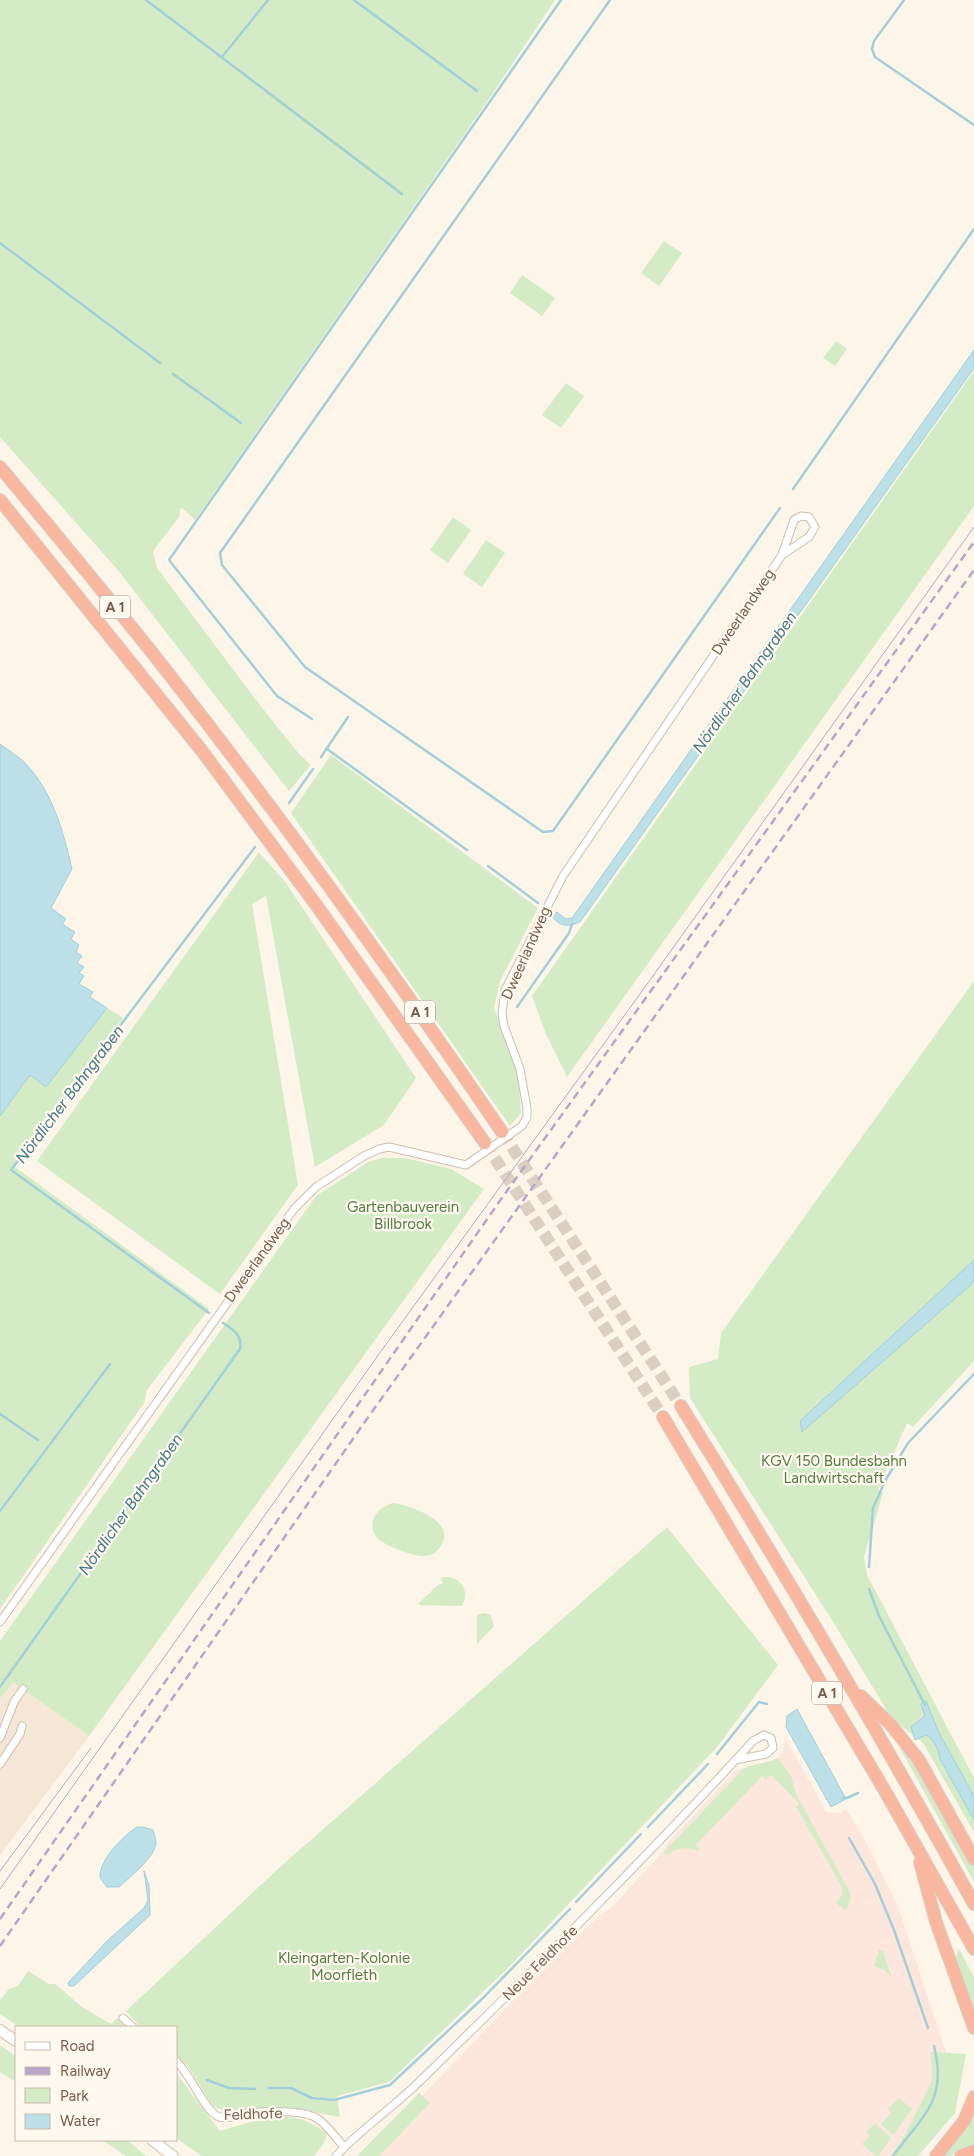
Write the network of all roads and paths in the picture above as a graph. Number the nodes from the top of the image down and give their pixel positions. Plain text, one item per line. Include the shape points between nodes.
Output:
1 (0, 467) edge
2 (0, 500) edge
3 (782, 555) junction
4 (502, 1132) tunnel mouth
5 (485, 1143) tunnel mouth
6 (681, 1406) tunnel mouth
7 (663, 1417) tunnel mouth
8 (0, 1622) edge
9 (850, 1685) junction
10 (23, 1689) dead end
11 (22, 1726) dead end
12 (0, 1738) edge
13 (735, 1760) junction
14 (0, 1764) edge
15 (914, 1841) junction
16 (974, 1859) edge
17 (974, 1904) edge
18 (974, 1949) edge
19 (123, 2018) dead end
20 (133, 2026) edge
21 (974, 2028) edge
22 (0, 2030) edge
23 (15, 2040) edge
24 (178, 2063) edge
25 (974, 2098) edge
26 (153, 2141) edge
27 (344, 2148) junction
28 (974, 2151) edge
29 (173, 2156) edge
30 (336, 2156) edge
31 (936, 2156) edge
32 (960, 2156) edge

1 - 4 highway, A 1 via 227,750 335,894
2 - 5 highway, A 1 via 202,751 318,906
3 - 3 street, Dweerlandweg via 812,534 814,524 809,518 801,516 794,520
3 - 8 street, Dweerlandweg via 563,876 505,990 504,1026 520,1069 527,1108 522,1126 466,1166 389,1147 379,1148 305,1196 223,1306
6 - 9 highway, A 1
7 - 15 highway, A 1
9 - 16 highway via 891,1725 919,1760
9 - 17 highway, A 1
10 - 12 street via 14,1702
11 - 14 street
13 - 13 street, Neue Feldhofe via 769,1753 773,1748 771,1738 759,1736
13 - 27 street, Neue Feldhofe via 531,1974 419,2082
15 - 18 highway, A 1
15 - 21 highway via 936,1922
19 - 20 street
22 - 23 main road
24 - 27 street, Feldhofe via 217,2116 226,2118 275,2111 314,2117
25 - 31 highway via 964,2121
26 - 29 main road
27 - 30 street, Neue Feldhofe
28 - 32 highway

